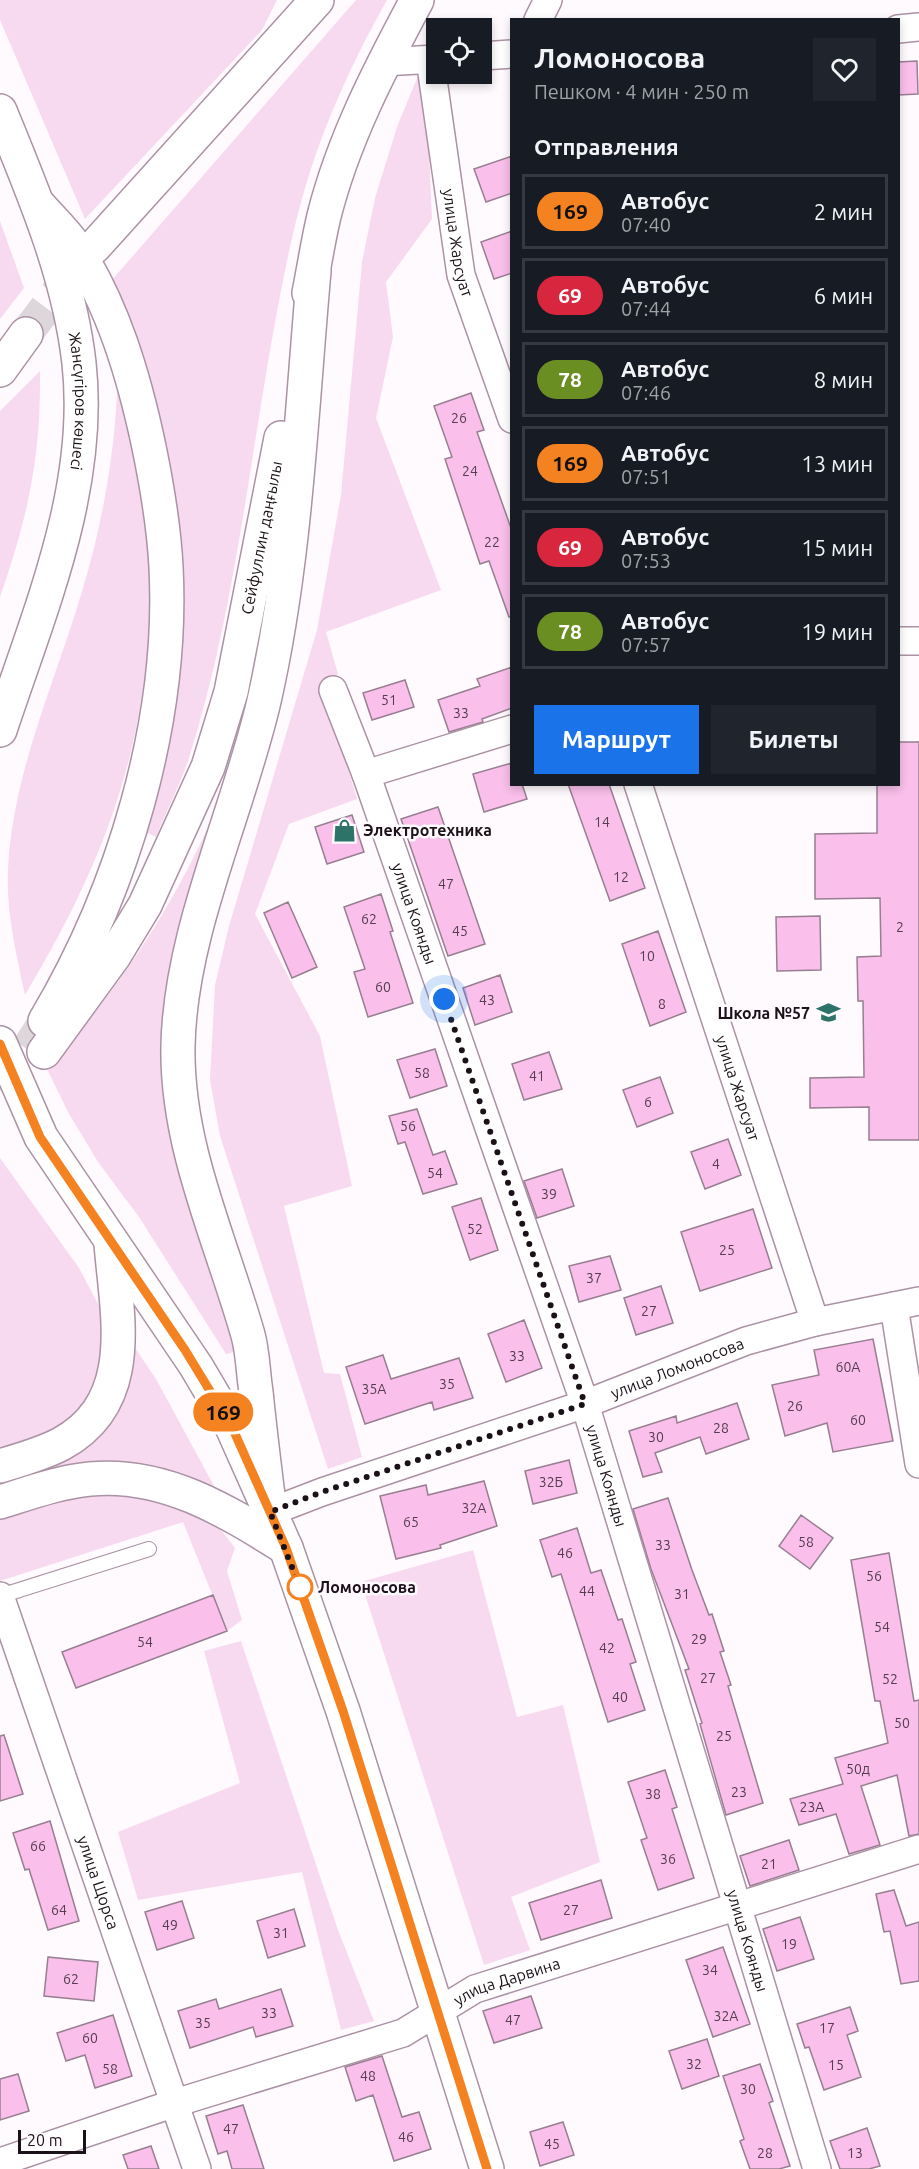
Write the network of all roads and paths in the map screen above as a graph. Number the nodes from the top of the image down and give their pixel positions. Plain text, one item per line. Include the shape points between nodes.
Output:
1 (292, 0) edge
2 (317, 0) edge
3 (417, 0) edge
4 (548, 0) edge
5 (539, 18) edge
6 (919, 27) edge
7 (900, 29) edge
8 (510, 54) edge
9 (492, 55) edge
10 (267, 56) junction
11 (426, 59) edge
12 (384, 62) junction
13 (436, 84) edge
14 (0, 111) edge
15 (37, 203) junction
16 (94, 247) tunnel mouth
17 (314, 271) junction
18 (17, 335) tunnel mouth
19 (0, 370) edge
20 (510, 413) edge
21 (900, 641) edge
22 (919, 641) edge
23 (333, 690) dead end
24 (0, 730) edge
25 (510, 730) edge
26 (366, 774) junction
27 (639, 786) edge
28 (0, 1044) edge
29 (0, 1105) edge
30 (40, 1137) junction
31 (111, 1242) junction
32 (907, 1304) edge
33 (815, 1322) junction
34 (585, 1404) junction
35 (919, 1464) edge
36 (0, 1466) edge
37 (0, 1502) edge
38 (270, 1512) junction
39 (286, 1548) junction
40 (149, 1549) dead end
41 (0, 1596) edge
42 (919, 1849) edge
43 (736, 1906) junction
44 (436, 2013) junction
45 (176, 2103) junction
46 (0, 2162) edge
47 (197, 2169) edge
48 (487, 2169) edge
49 (817, 2169) edge

1 - 10 main road
2 - 10 main road
3 - 12 main road, Сейфуллин даңғылы
4 - 5 street
6 - 7 street
8 - 9 street
10 - 16 main road
11 - 12 street
12 - 17 main road, Сейфуллин даңғылы via 335,179
13 - 20 street, улица Жарсуат via 461,275
14 - 15 main road, Жансүгіров көшесі
15 - 17 main road, Сейфуллин даңғылы via 72,243 106,303 141,410 158,491 166,568 161,682 150,750 133,817 116,875 43,1040 114,956 145,905 208,767 236,671
15 - 24 main road, Жансүгіров көшесі via 49,231 79,363 77,470 52,574
17 - 38 main road via 280,622 256,735 192,943 178,1040 185,1125 210,1222 249,1339
18 - 19 main road
21 - 22 street
23 - 26 street, улица Коянды
25 - 26 street
26 - 34 street, улица Коянды
27 - 33 street, улица Жарсуат
28 - 30 main road
29 - 30 main road
30 - 31 main road
31 - 36 main road via 119,1337 115,1377 108,1396 97,1415 61,1444
31 - 38 main road via 196,1366 232,1427
32 - 33 street, улица Ломоносова
32 - 35 street
33 - 34 street, улица Ломоносова via 746,1341
34 - 38 street, улица Ломоносова
34 - 43 street, улица Коянды
37 - 39 main road via 89,1479 127,1478 162,1484 192,1495
38 - 39 main road
39 - 44 main road via 343,1711
40 - 41 lane
41 - 45 street, улица Щорса
42 - 43 street, улица Дарвина
43 - 44 street, улица Дарвина via 475,1989
43 - 49 street, улица Коянды
44 - 45 street, улица Дарвина via 404,2033
44 - 48 main road
45 - 46 street, улица Дарвина
45 - 47 street, улица Щорса

